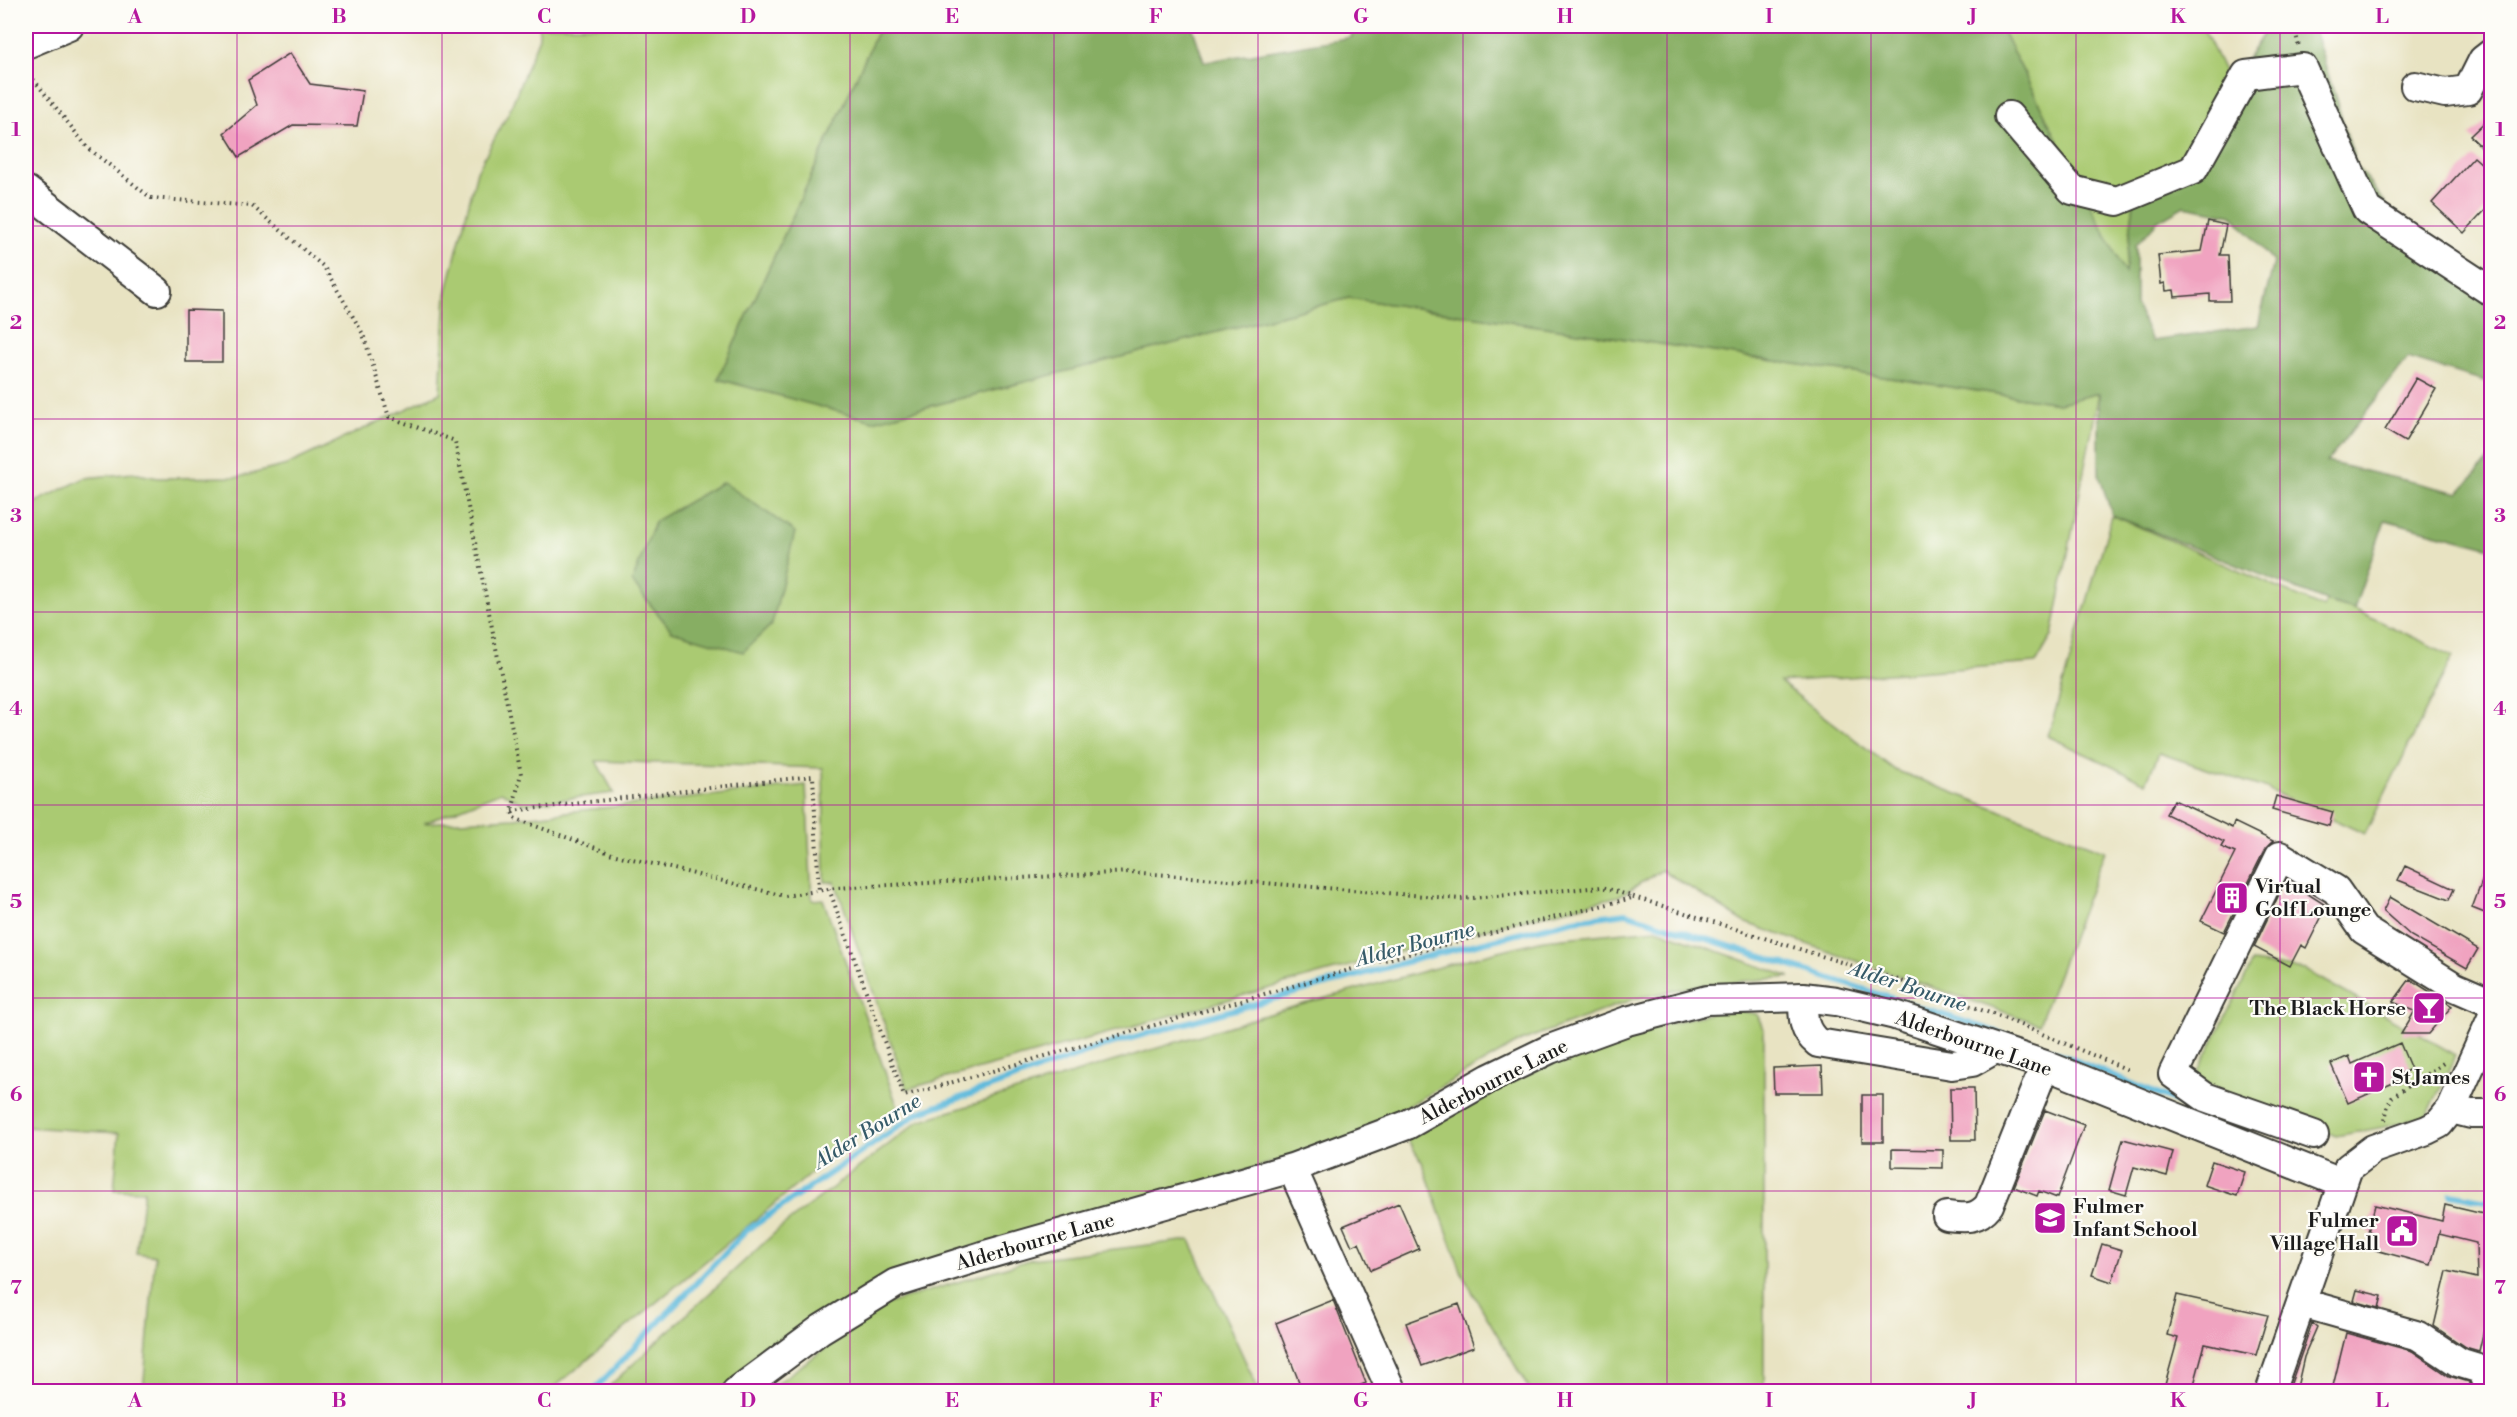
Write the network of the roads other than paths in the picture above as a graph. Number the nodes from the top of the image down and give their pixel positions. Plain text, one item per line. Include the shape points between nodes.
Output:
1 (69, 26) edge
2 (26, 44) edge
3 (2492, 53) edge
4 (2415, 86) dead end
5 (2008, 116) dead end
6 (26, 190) edge
7 (157, 291) dead end
8 (2492, 292) edge
9 (1803, 997) junction
10 (2492, 1003) edge
11 (2492, 1018) edge
12 (1995, 1049) junction
13 (2045, 1065) junction
14 (2451, 1109) junction
15 (2492, 1114) edge
16 (2314, 1135) dead end
17 (1292, 1168) junction
18 (2341, 1183) junction
19 (1947, 1216) dead end
20 (2302, 1303) junction
21 (736, 1392) edge
22 (1392, 1392) edge
23 (2270, 1392) edge
24 (2490, 1392) edge

1 - 2 street
3 - 4 street via 2483,60 2468,90 2445,93
5 - 8 street via 2072,190 2117,201 2193,170 2246,75 2303,68 2367,210
6 - 7 street
9 - 12 street, Alderbourne Lane via 1895,1015
9 - 12 street via 1803,1021 1808,1035 1818,1043 1952,1065 1972,1062
9 - 17 street, Alderbourne Lane via 1707,1000 1627,1021 1550,1048 1407,1125
10 - 16 street via 2455,987 2364,930 2336,890 2280,856 2173,1074 2205,1097
11 - 14 street
12 - 13 street, Alderbourne Lane
13 - 18 street, Alderbourne Lane
13 - 19 street via 1989,1205 1974,1217
14 - 15 street
14 - 18 street via 2439,1124 2373,1149 2348,1168
17 - 21 street, Alderbourne Lane via 896,1283 821,1329
17 - 22 street
18 - 20 street
20 - 23 street
20 - 24 street via 2420,1336 2458,1362 2481,1369

